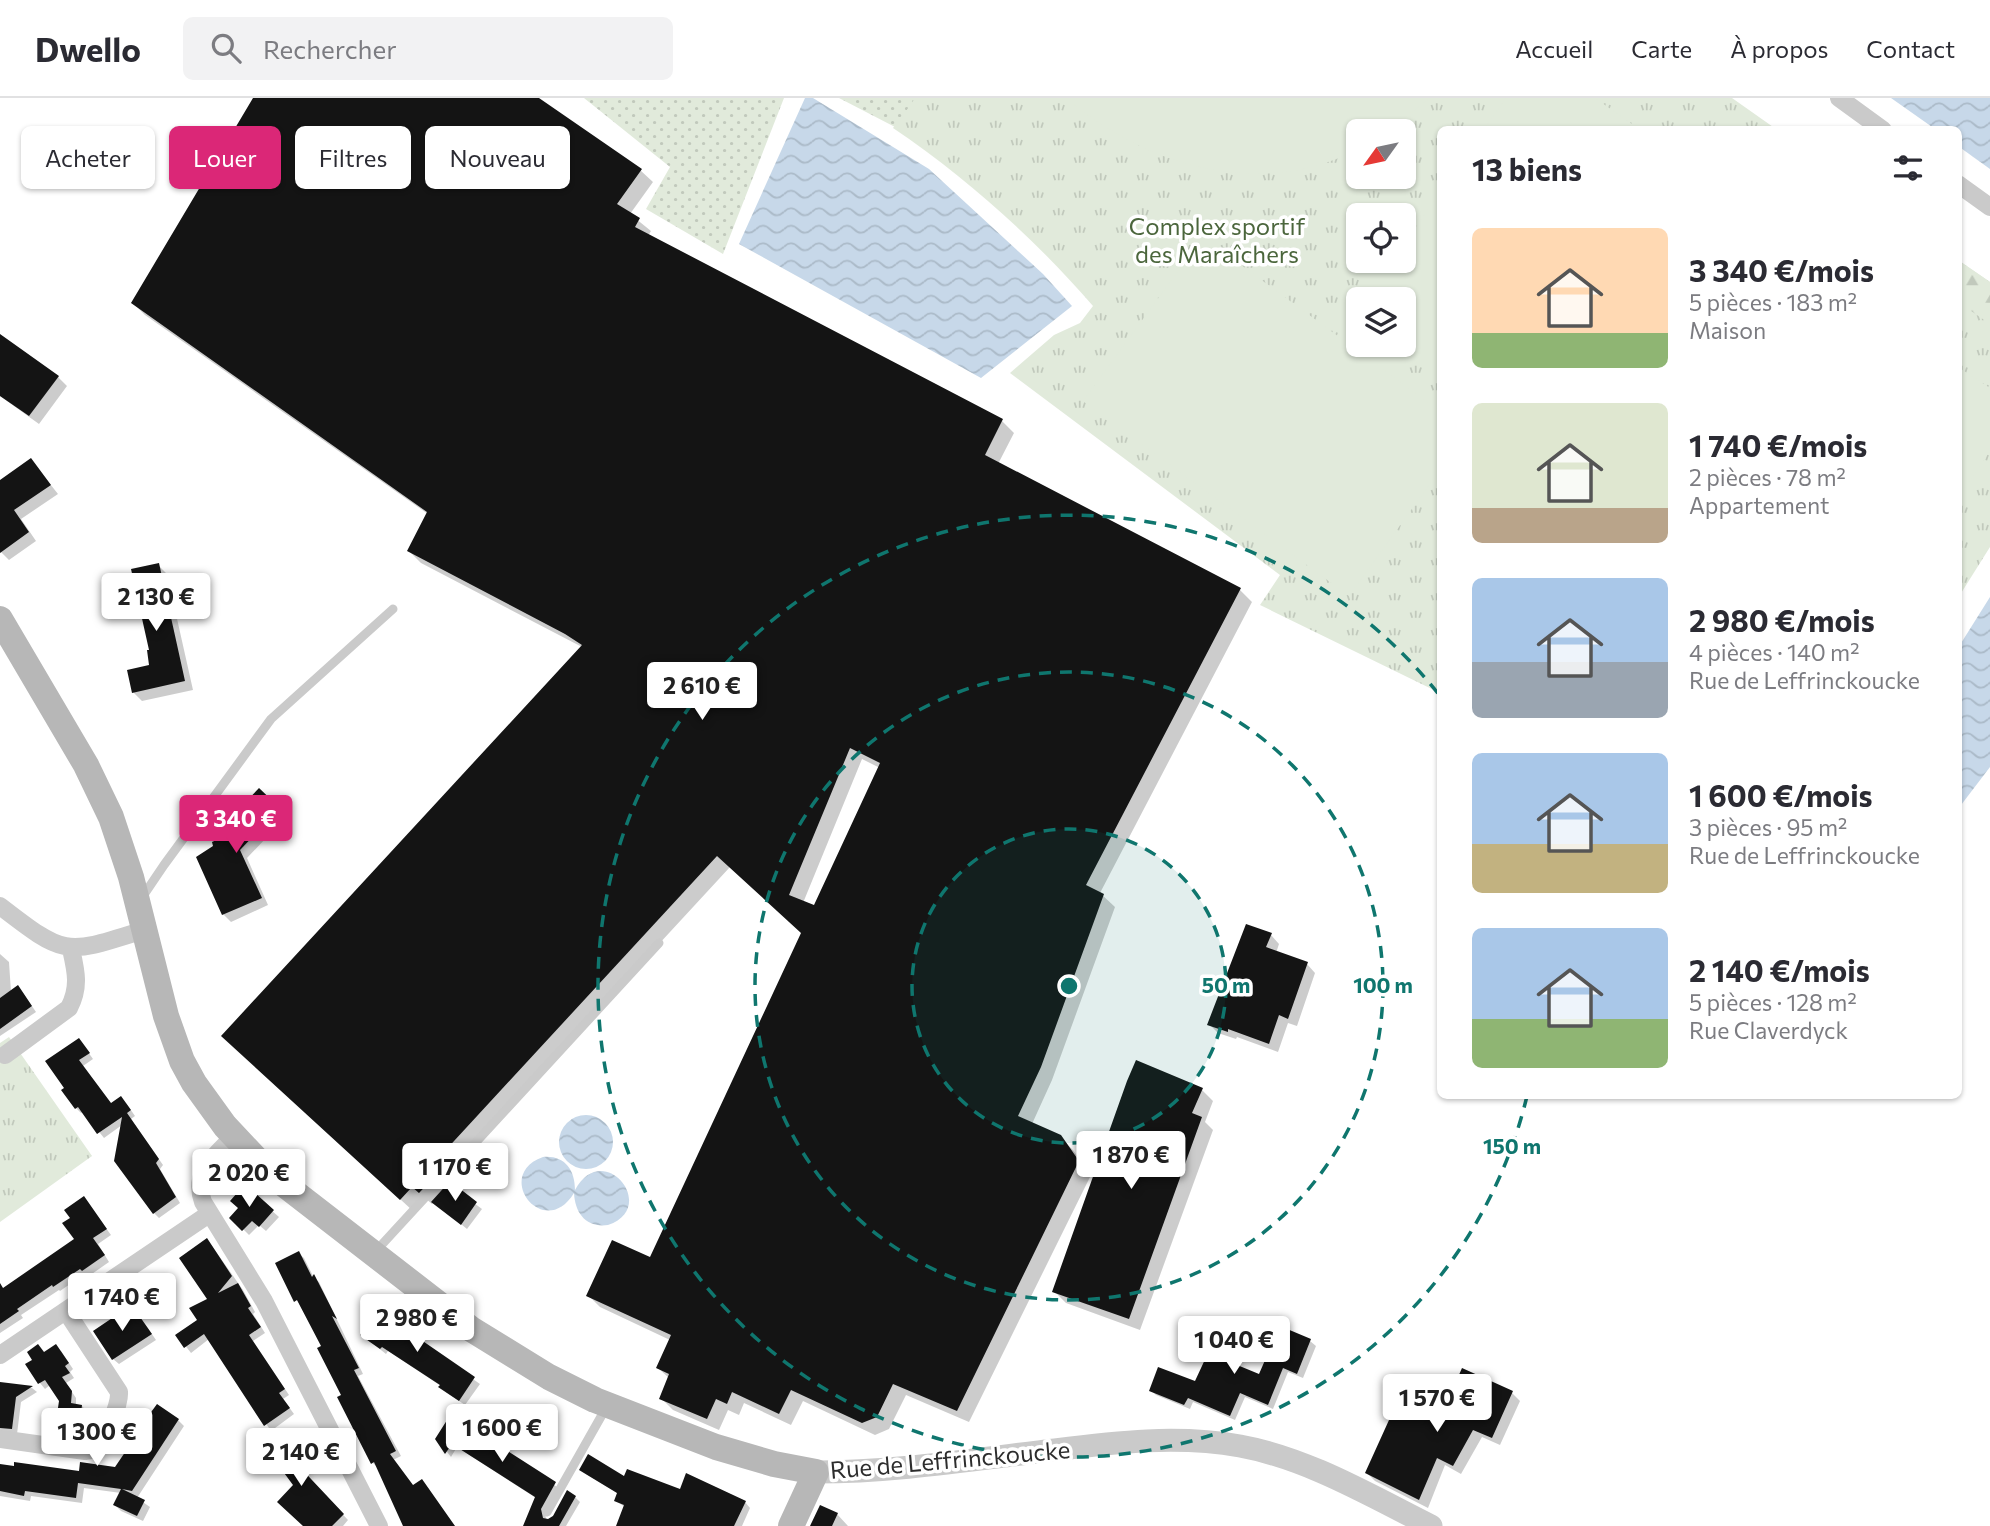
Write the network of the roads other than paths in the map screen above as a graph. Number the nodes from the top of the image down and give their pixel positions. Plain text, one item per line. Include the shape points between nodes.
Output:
1 (1839, 98) edge
2 (1878, 126) edge
3 (1962, 187) edge
4 (1990, 207) edge
5 (393, 609) dead end
6 (0, 619) edge
7 (138, 903) junction
8 (0, 906) edge
9 (144, 930) junction
10 (659, 943) dead end
11 (71, 949) junction
12 (5, 1055) dead end
13 (234, 1136) junction
14 (209, 1214) junction
15 (374, 1253) junction
16 (66, 1311) junction
17 (0, 1355) edge
18 (608, 1405) junction
19 (0, 1439) edge
20 (816, 1472) junction
21 (547, 1512) dead end
22 (380, 1526) edge
23 (791, 1526) edge
24 (1431, 1526) edge

1 - 2 street
3 - 4 street
5 - 7 lane via 271,719
6 - 7 main road, Rue de Leffrinckoucke via 100,791
7 - 9 main road, Rue de Leffrinckoucke
8 - 11 street via 42,938
9 - 11 street
9 - 13 main road, Rue de Leffrinckoucke via 182,1061
10 - 15 lane
11 - 12 street via 78,982 69,1008
13 - 14 street via 200,1176 199,1191
13 - 15 main road, Rue de Leffrinckoucke via 281,1182
14 - 16 street
14 - 22 street via 264,1301
15 - 18 main road, Rue de Leffrinckoucke via 504,1351
16 - 17 street
16 - 19 street via 119,1392 101,1443 85,1451
18 - 20 main road, Rue de Leffrinckoucke via 737,1454
18 - 21 lane
20 - 23 main road
20 - 24 street, Rue de Leffrinckoucke via 1125,1442 1202,1441 1243,1446 1293,1461

